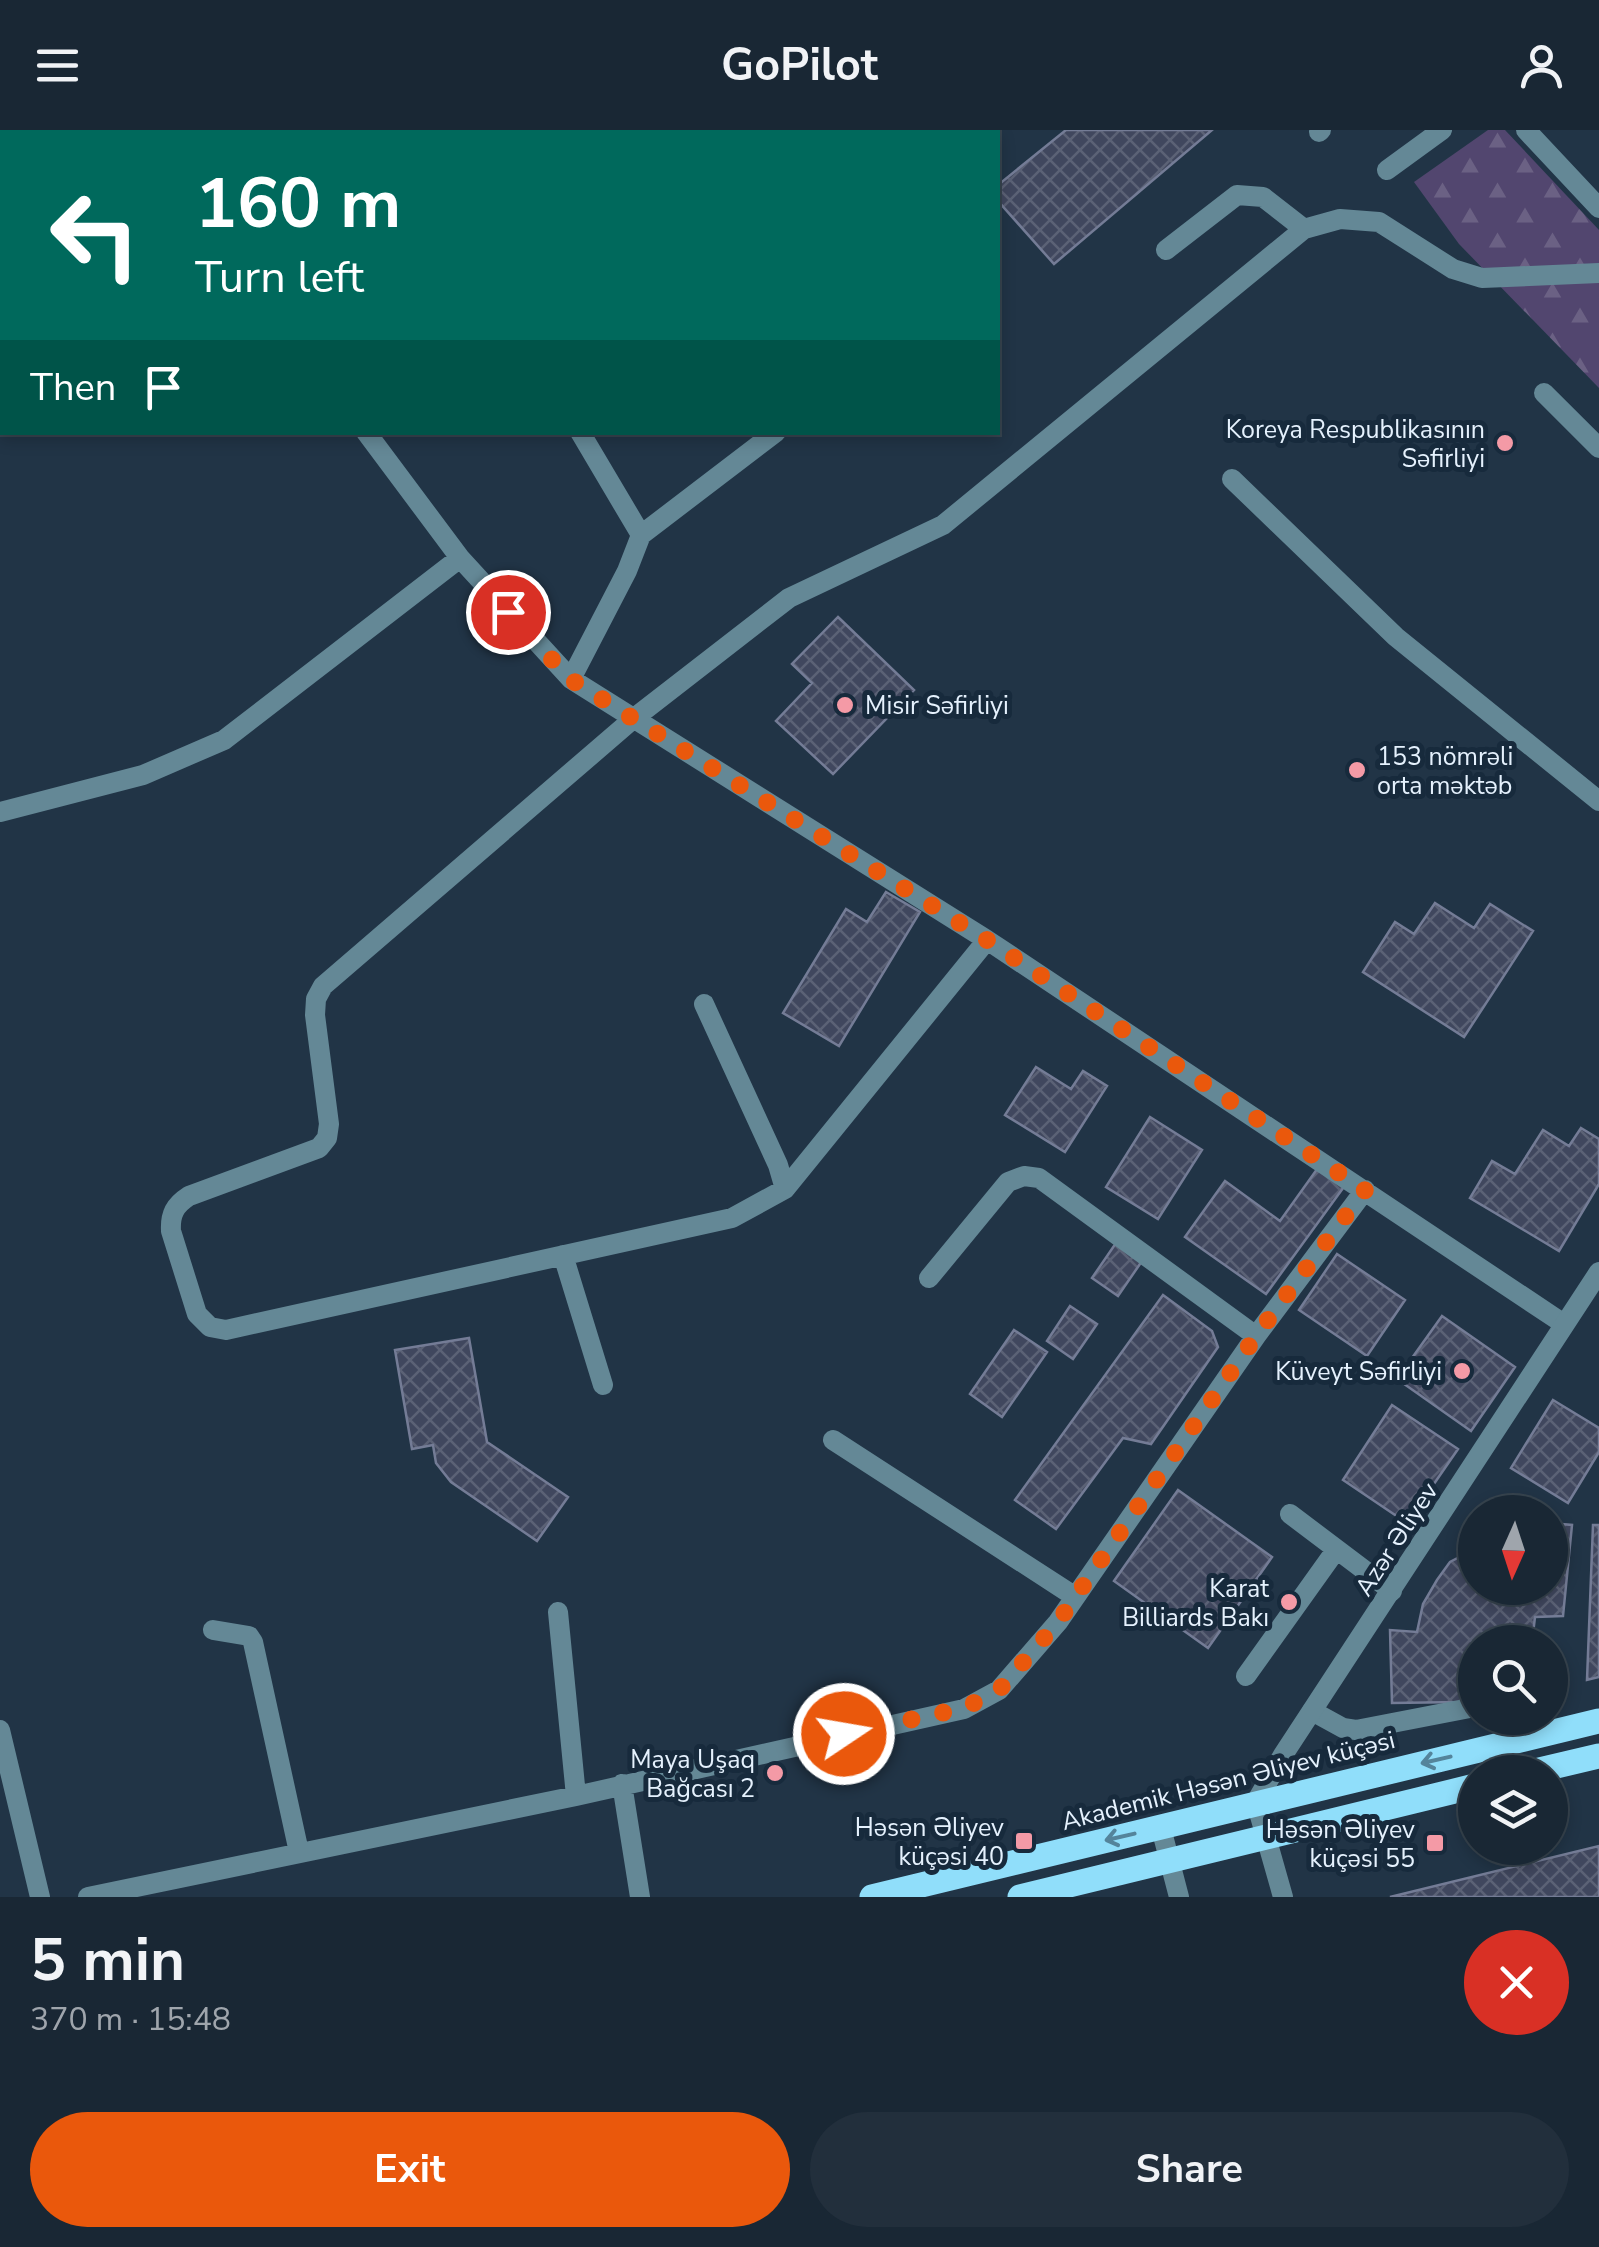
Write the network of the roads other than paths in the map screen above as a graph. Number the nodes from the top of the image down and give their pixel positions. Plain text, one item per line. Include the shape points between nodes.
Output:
1 (1442, 130) edge
2 (1526, 130) edge
3 (1386, 170) dead end
4 (1599, 208) edge
5 (1304, 230) junction
6 (1166, 250) dead end
7 (1599, 273) edge
8 (1544, 394) dead end
9 (368, 435) edge
10 (582, 435) edge
11 (772, 435) edge
12 (1599, 448) edge
13 (1232, 479) dead end
14 (641, 536) junction
15 (460, 558) junction
16 (570, 679) junction
17 (633, 720) junction
18 (1599, 801) edge
19 (0, 812) edge
20 (987, 940) junction
21 (704, 1004) dead end
22 (785, 1188) junction
23 (1365, 1190) junction
24 (563, 1255) junction
25 (1599, 1272) edge
26 (929, 1278) dead end
27 (1564, 1324) junction
28 (1256, 1336) junction
29 (602, 1384) dead end
30 (833, 1440) dead end
31 (1290, 1514) dead end
32 (1336, 1550) junction
33 (1392, 1591) junction
34 (1074, 1596) junction
35 (558, 1612) dead end
36 (214, 1630) dead end
37 (1246, 1676) dead end
38 (1458, 1710) edge
39 (1312, 1711) junction
40 (1599, 1721) edge
41 (0, 1730) edge
42 (1599, 1756) edge
43 (1568, 1763) edge
44 (622, 1784) junction
45 (1458, 1790) edge
46 (576, 1796) junction
47 (1256, 1802) junction
48 (1161, 1828) junction
49 (1266, 1838) junction
50 (299, 1852) junction
51 (1169, 1860) junction
52 (40, 1897) edge
53 (88, 1897) edge
54 (640, 1897) edge
55 (872, 1897) edge
56 (1020, 1897) edge
57 (1178, 1897) edge
58 (1284, 1897) edge

1 - 3 street
2 - 4 street
5 - 6 street via 1263,197 1237,195
5 - 7 street via 1340,219 1379,222 1453,268 1482,278
5 - 17 street via 943,525 790,598
8 - 12 street
9 - 15 street
10 - 14 street
11 - 14 street
13 - 18 street via 1396,636
14 - 16 street
15 - 16 street
15 - 19 street via 224,740 143,775
16 - 17 street
17 - 20 street
17 - 24 street via 323,986 315,1015 329,1124 318,1148 189,1196 170,1218 197,1314 210,1327 226,1330
20 - 22 street
20 - 23 street
21 - 22 street
22 - 24 street via 732,1218
23 - 27 street
23 - 28 street
24 - 29 street
25 - 27 street, Azər Əliyev
26 - 28 street via 1008,1182 1039,1178
27 - 33 street, Azər Əliyev
28 - 34 street
30 - 34 street
31 - 32 street
32 - 33 street
32 - 37 street
33 - 39 street, Azər Əliyev
34 - 44 street via 999,1690 964,1708
35 - 46 street
36 - 50 street via 253,1642
38 - 39 street via 1356,1730
39 - 47 street, Azər Əliyev
40 -> 47 main road, Akademik Həsən Əliyev küçəsi
41 - 52 street
42 - 43 main road
44 - 46 street
44 - 54 street
45 - 49 main road
46 - 50 street
47 - 48 main road, Akademik Həsən Əliyev küçəsi
47 - 49 street
48 - 51 street
48 -> 55 main road, Akademik Həsən Əliyev küçəsi
49 - 51 main road
49 - 58 street
50 - 53 street
51 - 56 main road
51 - 57 street

